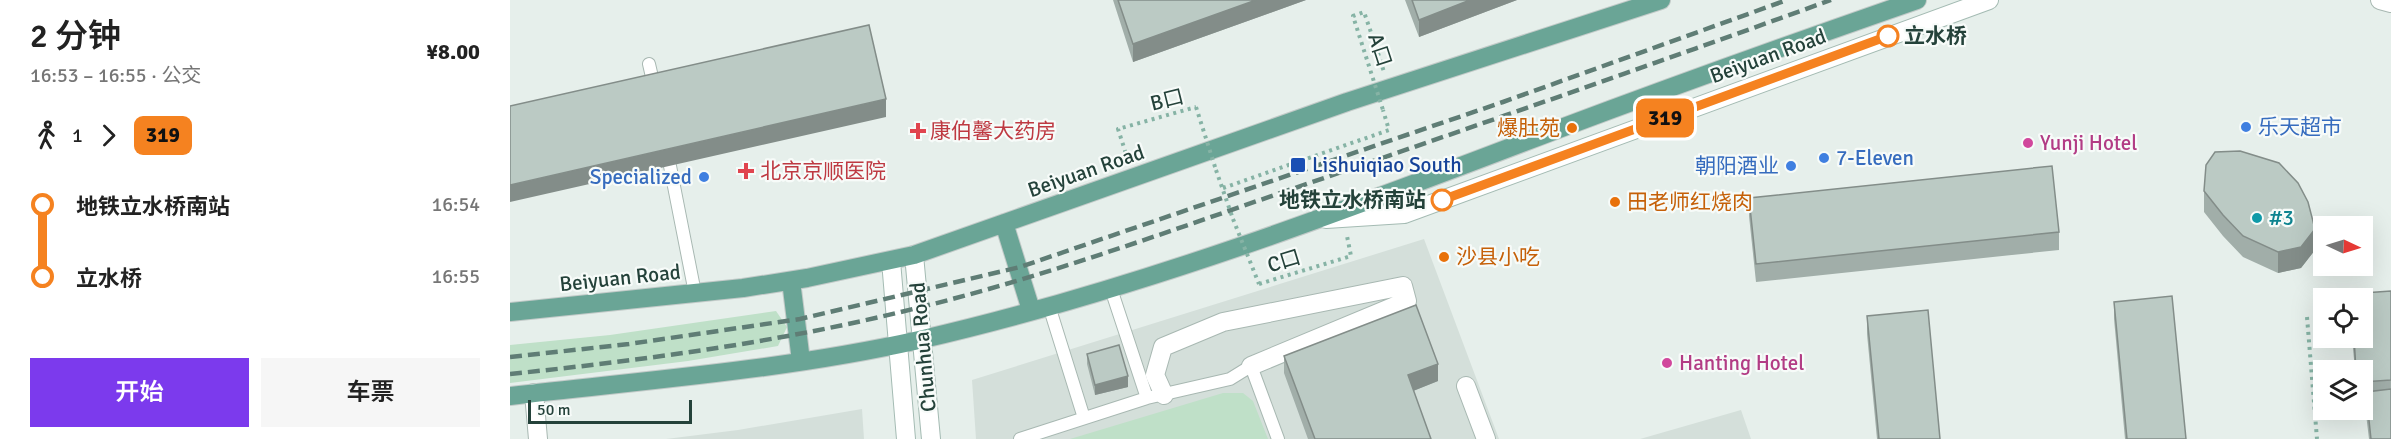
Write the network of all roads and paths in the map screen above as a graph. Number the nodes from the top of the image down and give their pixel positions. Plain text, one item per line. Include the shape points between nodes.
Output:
1 (1661, 0) edge
2 (1917, 0) edge
3 (1989, 0) edge
4 (2380, 0) edge
5 (2391, 3) edge
6 (1378, 53) dead end
7 (649, 64) dead end
8 (655, 91) edge
9 (670, 166) edge
10 (1133, 178) junction
11 (1223, 188) junction
12 (1321, 219) junction
13 (1004, 224) junction
14 (914, 255) junction
15 (1351, 256) dead end
16 (891, 261) junction
17 (791, 281) junction
18 (1111, 289) junction
19 (695, 293) junction
20 (1049, 306) junction
21 (1031, 310) junction
22 (510, 312) edge
23 (2307, 316) dead end
24 (922, 339) junction
25 (898, 344) junction
26 (801, 361) junction
27 (1251, 366) junction
28 (1466, 386) dead end
29 (534, 393) junction
30 (510, 396) edge
31 (1156, 396) junction
32 (1084, 418) junction
33 (538, 439) edge
34 (906, 439) edge
35 (931, 439) edge
36 (1020, 439) edge
37 (1278, 439) edge
38 (1486, 439) edge
39 (2317, 439) edge

1 - 10 main road, Beiyuan Road via 1347,102
2 - 12 main road, Beiyuan Road via 1716,70
3 - 12 street, Beiyuan Road via 1404,214
4 - 5 street
6 - 11 path, A口, bridge via 1364,12 1353,16 1389,130
7 - 8 lane
9 - 19 lane
10 - 11 path, B口, bridge via 1118,129 1196,107
10 - 13 main road, Beiyuan Road
11 - 15 path, C口, bridge via 1259,284
12 - 18 main road, Beiyuan Road
13 - 14 main road, Beiyuan Road
13 - 21 main road
14 - 16 main road, Beiyuan Road
14 - 24 street, Chunhua Road
16 - 17 main road, Beiyuan Road
16 - 25 street, Chunhua Road
17 - 19 main road, Beiyuan Road
17 - 26 main road
18 - 20 main road, Beiyuan Road
18 - 31 lane
19 - 22 main road, Beiyuan Road
20 - 21 main road, Beiyuan Road
20 - 32 lane
21 - 24 main road, Beiyuan Road
23 - 39 path
24 - 25 main road, Beiyuan Road
24 - 35 street, Chunhua Road
25 - 26 main road, Beiyuan Road
25 - 34 street, Chunhua Road
26 - 29 main road, Beiyuan Road
27 - 31 lane via 1230,380
27 - 31 street via 1407,301 1403,286 1223,322 1163,347 1155,375
27 - 37 lane
28 - 38 street
29 - 30 main road, Beiyuan Road
29 - 33 street
31 - 32 lane
32 - 36 lane

